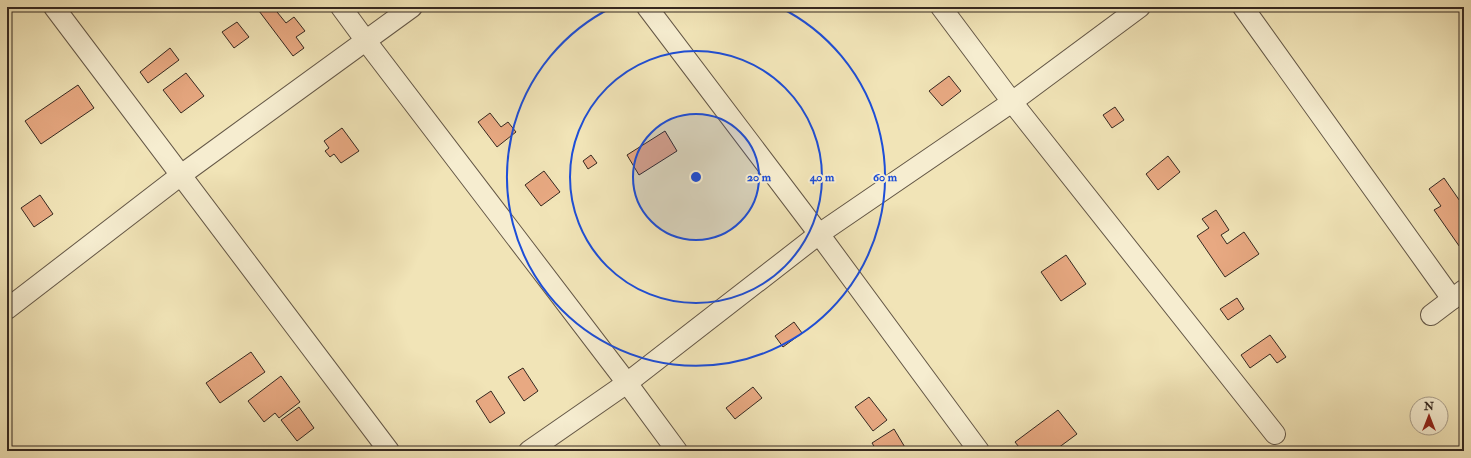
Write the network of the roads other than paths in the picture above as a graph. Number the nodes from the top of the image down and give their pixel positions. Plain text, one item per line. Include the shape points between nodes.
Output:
1 (54, 7) edge
2 (342, 7) edge
3 (412, 7) edge
4 (647, 7) edge
5 (941, 7) edge
6 (1140, 7) edge
7 (1242, 7) edge
8 (366, 41) junction
9 (1012, 102) junction
10 (181, 175) junction
11 (819, 234) junction
12 (1458, 295) edge
13 (7, 309) edge
14 (1431, 315) dead end
15 (627, 382) junction
16 (1275, 434) dead end
17 (389, 451) edge
18 (529, 451) edge
19 (677, 451) edge
20 (979, 451) edge

1 - 10 street
2 - 8 street
3 - 8 street
4 - 11 street
5 - 9 street
6 - 9 street
7 - 12 street
8 - 10 street
8 - 15 street
9 - 11 street
9 - 16 street
10 - 13 street
10 - 17 street
11 - 15 street
11 - 20 street
12 - 14 street
15 - 18 street
15 - 19 street

